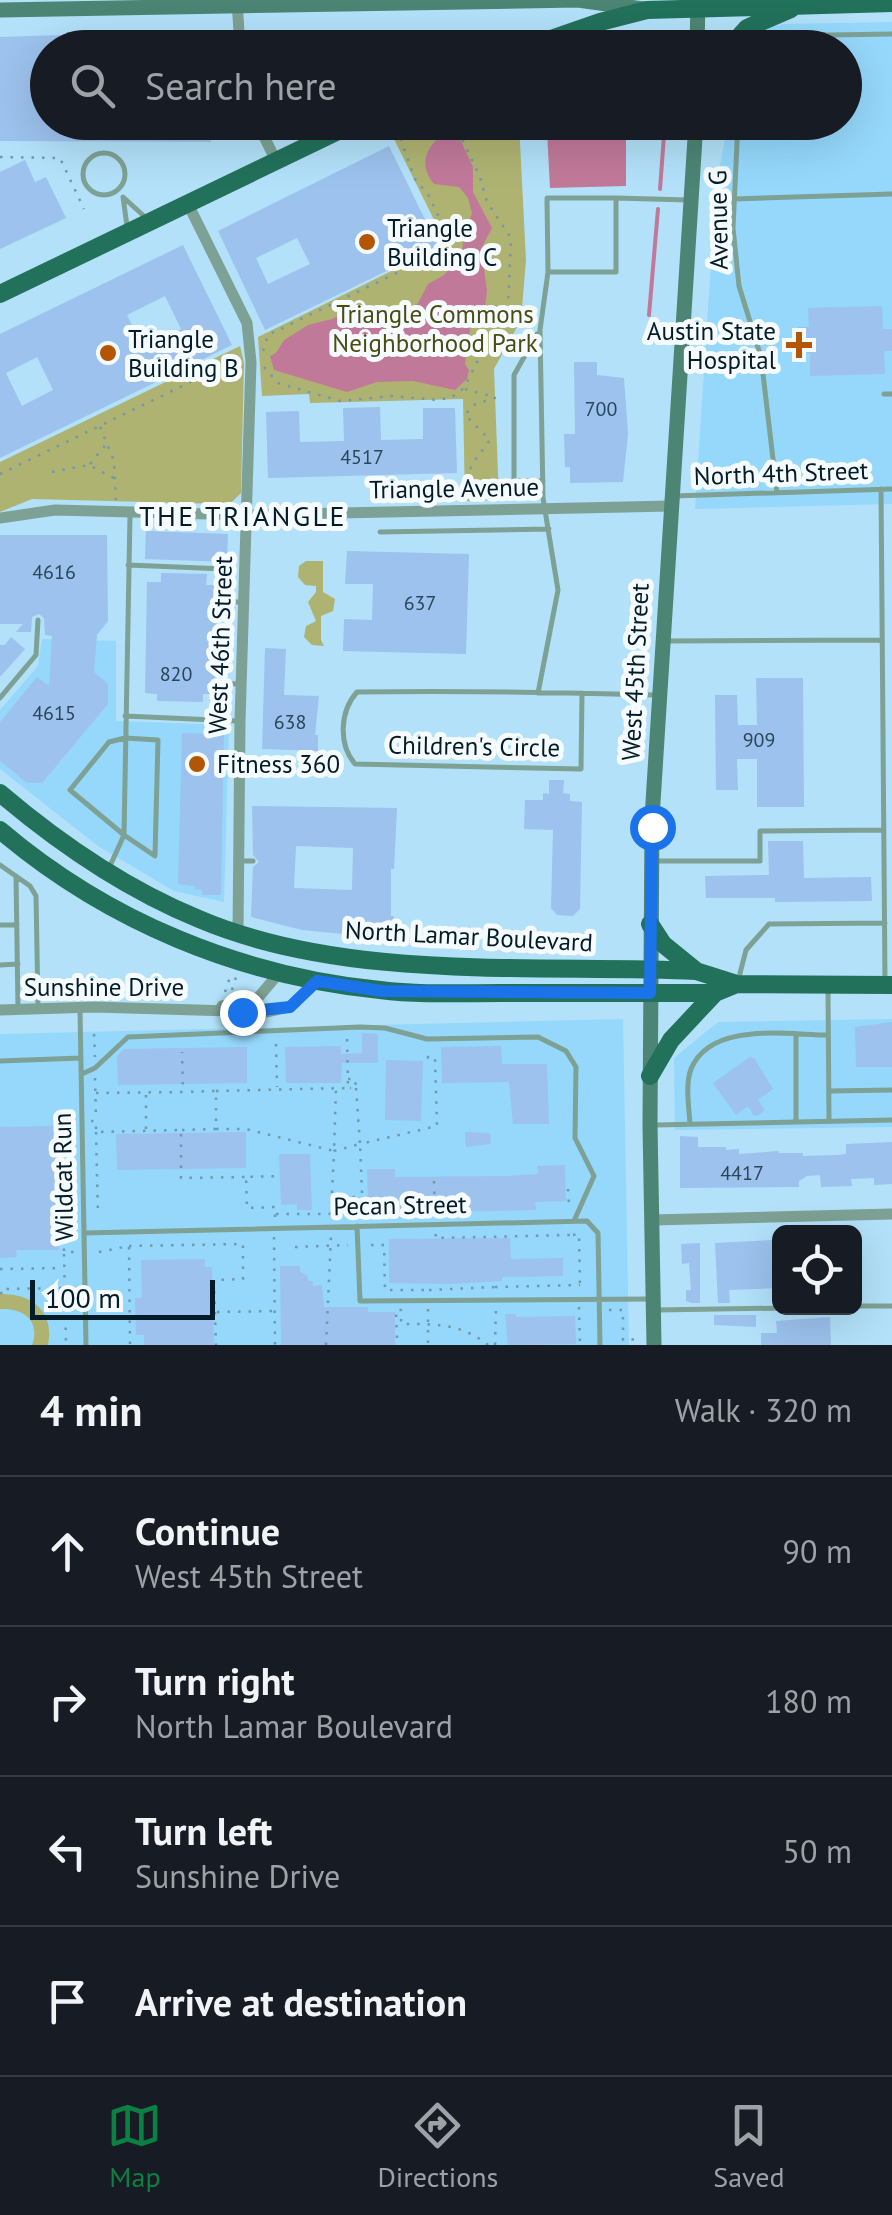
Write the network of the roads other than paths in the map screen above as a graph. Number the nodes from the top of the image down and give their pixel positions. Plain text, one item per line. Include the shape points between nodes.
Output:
1 (468, 1) edge
2 (505, 1) edge
3 (698, 3) edge
4 (746, 3) edge
5 (892, 3) edge
6 (154, 4) edge
7 (237, 4) edge
8 (803, 4) junction
9 (51, 5) edge
10 (3, 7) edge
11 (648, 10) junction
12 (239, 30) edge
13 (577, 30) edge
14 (697, 30) edge
15 (746, 30) edge
16 (862, 34) edge
17 (892, 34) edge
18 (265, 140) edge
19 (319, 140) edge
20 (696, 140) edge
21 (737, 140) edge
22 (276, 160) junction
23 (119, 189) junction
24 (892, 194) edge
25 (123, 197) junction
26 (616, 198) junction
27 (691, 200) junction
28 (734, 200) junction
29 (188, 204) junction
30 (151, 222) junction
31 (128, 233) junction
32 (548, 272) junction
33 (0, 294) edge
34 (540, 330) junction
35 (884, 394) dead end
36 (892, 394) edge
37 (543, 481) junction
38 (892, 489) edge
39 (881, 490) junction
40 (777, 493) junction
41 (671, 501) junction
42 (544, 509) junction
43 (130, 512) junction
44 (248, 515) junction
45 (0, 518) edge
46 (549, 529) junction
47 (380, 532) dead end
48 (128, 565) junction
49 (244, 602) junction
50 (38, 620) dead end
51 (882, 640) junction
52 (662, 642) junction
53 (216, 683) dead end
54 (241, 684) junction
55 (538, 693) junction
56 (582, 694) junction
57 (658, 695) junction
58 (0, 698) edge
59 (125, 716) junction
60 (240, 721) junction
61 (125, 738) junction
62 (0, 794) edge
63 (884, 811) junction
64 (892, 811) edge
65 (0, 830) edge
66 (884, 830) junction
67 (124, 835) junction
68 (650, 860) junction
69 (237, 861) junction
70 (253, 861) dead end
71 (0, 866) edge
72 (107, 872) junction
73 (16, 876) junction
74 (90, 896) junction
75 (884, 923) junction
76 (17, 924) junction
77 (650, 924) junction
78 (0, 925) edge
79 (235, 928) junction
80 (320, 954) junction
81 (0, 964) edge
82 (18, 964) junction
83 (650, 968) junction
84 (696, 970) junction
85 (280, 973) junction
86 (317, 981) junction
87 (737, 984) junction
88 (828, 985) junction
89 (888, 985) edge
90 (650, 993) junction
91 (715, 993) junction
92 (80, 1008) junction
93 (18, 1009) junction
94 (38, 1009) junction
95 (208, 1009) junction
96 (0, 1010) edge
97 (796, 1035) junction
98 (828, 1035) junction
99 (81, 1058) junction
100 (0, 1061) edge
101 (82, 1074) junction
102 (650, 1076) junction
103 (829, 1090) junction
104 (892, 1090) edge
105 (892, 1120) edge
106 (830, 1121) junction
107 (796, 1122) junction
108 (650, 1124) junction
109 (690, 1124) junction
110 (892, 1214) edge
111 (652, 1220) junction
112 (574, 1221) junction
113 (357, 1226) junction
114 (84, 1233) junction
115 (599, 1299) junction
116 (653, 1304) junction
117 (862, 1306) edge
118 (892, 1306) edge
119 (772, 1308) edge
120 (86, 1345) edge
121 (600, 1345) edge
122 (654, 1345) edge

1 - 2 main road
1 - 7 main road
2 - 11 main road via 578,0
3 - 4 main road
3 - 11 main road
3 - 14 main road
4 - 8 main road
5 - 8 main road
6 - 7 main road
6 - 9 main road
7 - 12 street
8 - 15 main road
9 - 10 main road
11 - 13 main road
16 - 17 lane
18 - 22 street
19 - 22 main road
20 - 27 main road, West 45th Street
21 - 28 lane, Avenue G
22 - 29 main road
23 - 23 lane via 125,174 120,161 102,153 89,159 82,171 90,191 103,196
23 - 25 lane
24 - 28 lane
25 - 30 lane
25 - 31 lane
26 - 27 lane
26 - 32 lane via 616,272
26 - 32 lane via 547,198
27 - 41 main road, West 45th Street
28 - 40 lane, Avenue G via 739,286 761,357
29 - 30 main road
29 - 44 street, West 46th Street via 247,323
30 - 31 main road
31 - 33 main road
32 - 34 lane
34 - 37 lane
34 - 37 lane via 514,374 514,481
35 - 36 lane
37 - 42 lane
38 - 39 lane, North 4th Street
39 - 40 lane, North 4th Street
39 - 51 lane
40 - 41 lane, North 4th Street
41 - 42 street, Triangle Avenue
41 - 52 main road, West 45th Street
42 - 44 street, Triangle Avenue
42 - 46 lane
43 - 44 street, Triangle Avenue
43 - 45 street, Triangle Avenue via 55,510
43 - 48 lane
44 - 49 street, West 46th Street
46 - 47 lane
46 - 55 lane via 558,603
48 - 49 lane via 225,568 224,602
48 - 59 lane
49 - 54 street, West 46th Street
50 - 58 lane via 36,655
51 - 52 lane
51 - 63 lane
52 - 57 main road, West 45th Street
53 - 54 lane
54 - 60 street, West 46th Street
55 - 56 lane, Children's Circle
55 - 56 lane, Children's Circle via 357,692 346,708 345,746 356,764 581,768
56 - 57 lane, Children's Circle
57 - 68 main road, West 45th Street
59 - 60 lane
59 - 61 lane
60 - 69 street, West 46th Street
61 - 67 lane
61 - 67 lane via 109,742 70,790
61 - 67 lane via 158,740 155,856
62 - 72 main road, North Lamar Boulevard
63 - 64 lane
63 - 66 lane
65 - 74 main road, North Lamar Boulevard
66 - 68 lane via 760,831 760,861
66 - 75 lane
67 - 72 lane
68 - 77 main road, West 45th Street
69 - 70 lane
69 - 79 street, West 46th Street
71 - 73 lane
72 - 74 main road
72 - 79 main road, North Lamar Boulevard via 200,920
73 - 76 lane
73 - 94 lane via 36,896
74 - 85 main road, North Lamar Boulevard via 159,932
75 - 87 lane via 769,924 746,950
75 - 89 lane
76 - 78 lane
76 - 82 lane
77 - 83 main road, West 45th Street
77 - 84 main road
79 - 80 main road, North Lamar Boulevard
80 - 83 main road, North Lamar Boulevard via 425,964
80 - 85 main road
81 - 82 lane
82 - 93 lane
83 - 84 main road, North Lamar Boulevard
83 - 90 main road, West 45th Street
84 - 87 main road, North Lamar Boulevard
85 - 86 main road, North Lamar Boulevard
85 - 95 street, Sunshine Drive via 257,999
86 - 90 main road, North Lamar Boulevard via 382,991
86 - 95 street, Sunshine Drive via 282,1010
87 - 88 main road, North Lamar Boulevard
87 - 91 main road, North Lamar Boulevard
88 - 89 main road, North Lamar Boulevard
88 - 98 lane
90 - 91 main road, North Lamar Boulevard
90 - 102 main road, West 45th Street
91 - 102 main road via 671,1040
92 - 94 street, Sunshine Drive
92 - 95 street, Sunshine Drive
92 - 99 lane, Wildcat Run
93 - 94 street, Sunshine Drive
93 - 96 street, Sunshine Drive
97 - 98 lane
97 - 107 lane
97 - 109 lane via 728,1037 706,1051 689,1078
98 - 103 lane
99 - 100 lane
99 - 101 lane, Wildcat Run
101 - 112 lane via 128,1037 360,1027 427,1039 538,1036 566,1051 576,1066 576,1138 594,1176
101 - 114 lane, Wildcat Run
102 - 108 main road, West 45th Street
103 - 104 lane
103 - 106 lane
105 - 106 lane
106 - 107 lane
107 - 109 lane
108 - 109 lane
108 - 111 main road, West 45th Street
110 - 111 street
111 - 116 main road, West 45th Street
112 - 113 lane, Pecan Street
112 - 115 lane via 587,1220 598,1233
113 - 114 lane, Pecan Street
113 - 115 lane via 360,1301
114 - 120 lane, Wildcat Run
115 - 116 lane
115 - 121 lane
116 - 119 lane
116 - 122 main road, West 45th Street
117 - 118 lane

